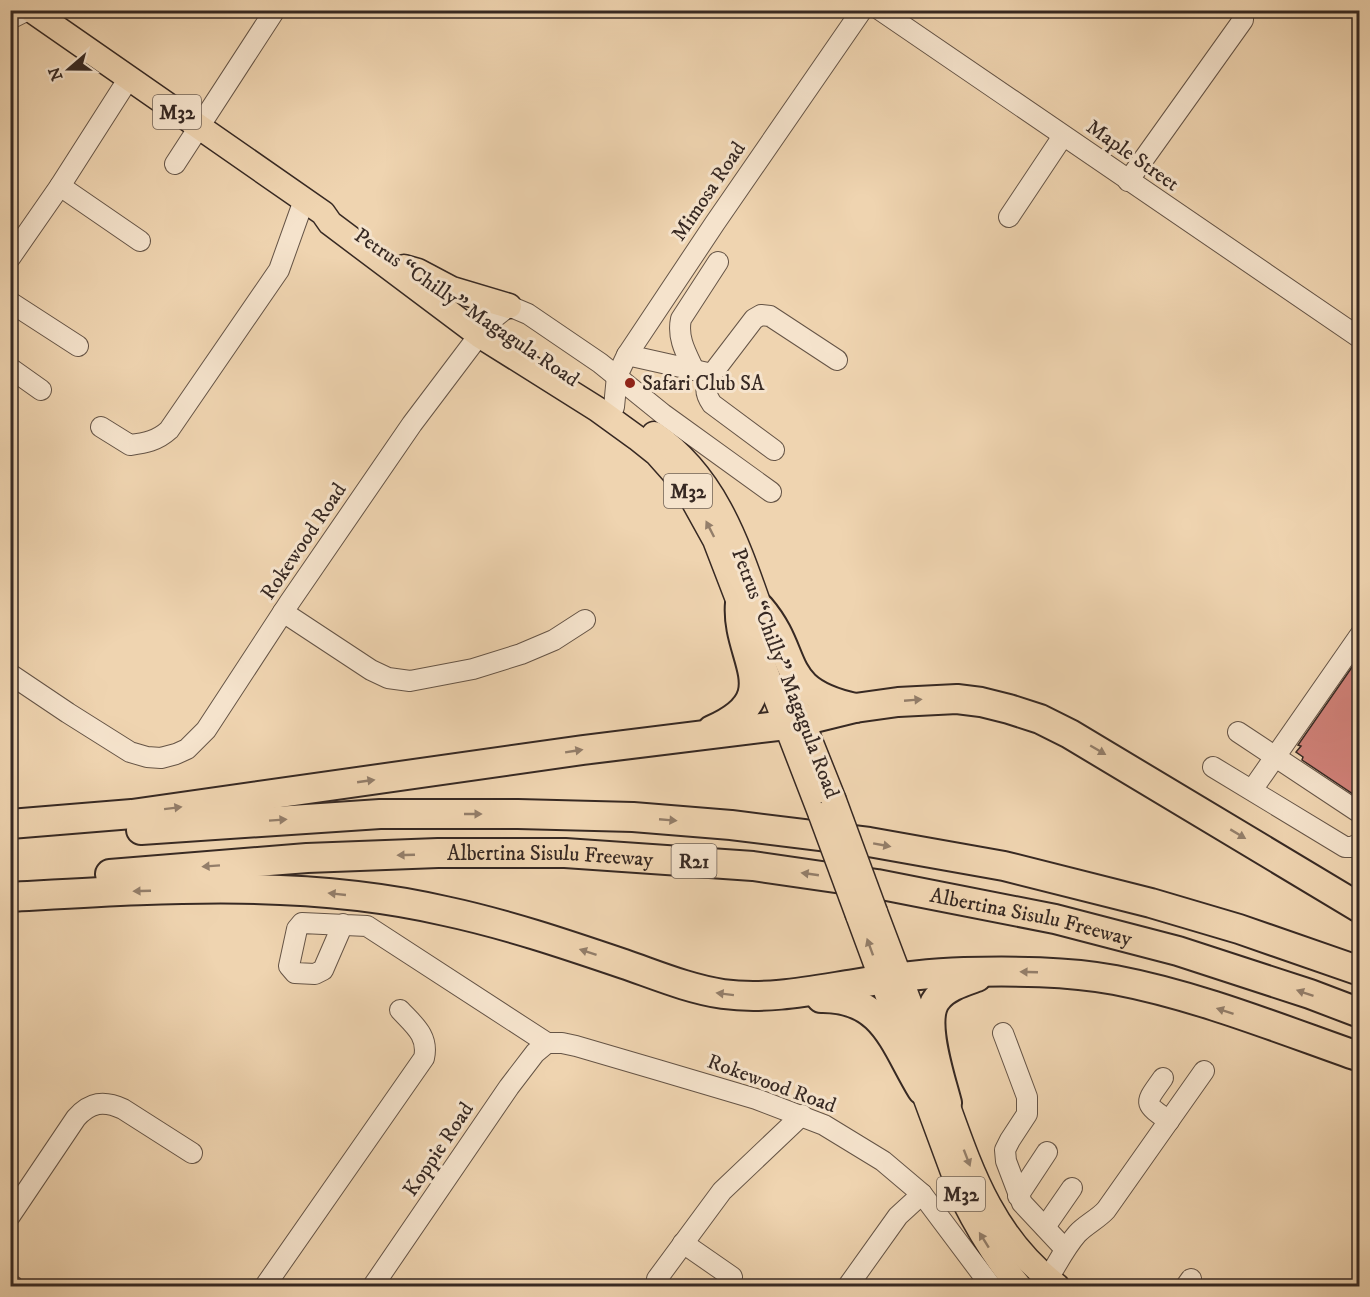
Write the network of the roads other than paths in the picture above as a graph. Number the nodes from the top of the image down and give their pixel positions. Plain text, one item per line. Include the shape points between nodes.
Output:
1 (29, 10) edge
2 (275, 10) edge
3 (862, 10) edge
4 (880, 10) edge
5 (1247, 14) edge
6 (10, 19) edge
7 (129, 78) junction
8 (200, 128) junction
9 (1063, 136) junction
10 (175, 164) dead end
11 (1128, 181) junction
12 (60, 186) junction
13 (314, 206) junction
14 (1010, 217) dead end
15 (140, 241) dead end
16 (10, 258) edge
17 (718, 262) dead end
18 (404, 267) junction
19 (10, 302) edge
20 (509, 306) junction
21 (484, 329) junction
22 (1359, 338) edge
23 (78, 346) dead end
24 (627, 355) junction
25 (837, 360) dead end
26 (10, 368) edge
27 (703, 372) junction
28 (617, 376) junction
29 (41, 390) dead end
30 (614, 407) junction
31 (101, 427) dead end
32 (774, 450) dead end
33 (771, 492) dead end
34 (750, 605) junction
35 (283, 612) junction
36 (585, 620) dead end
37 (1359, 635) edge
38 (10, 674) edge
39 (855, 708) junction
40 (794, 724) junction
41 (1238, 732) dead end
42 (696, 736) junction
43 (1275, 757) junction
44 (1213, 767) dead end
45 (1252, 790) junction
46 (1359, 813) edge
47 (10, 824) edge
48 (10, 841) edge
49 (1359, 843) edge
50 (10, 883) edge
51 (10, 897) edge
52 (1359, 908) edge
53 (343, 924) dead end
54 (1359, 971) edge
55 (987, 973) junction
56 (891, 979) junction
57 (784, 995) junction
58 (400, 1010) dead end
59 (1359, 1013) edge
60 (1003, 1033) dead end
61 (547, 1043) junction
62 (1359, 1057) edge
63 (1204, 1071) dead end
64 (1163, 1078) dead end
65 (922, 1090) junction
66 (947, 1103) junction
67 (802, 1116) junction
68 (1169, 1121) junction
69 (1047, 1152) dead end
70 (192, 1154) dead end
71 (1072, 1188) dead end
72 (922, 1194) junction
73 (1018, 1196) junction
74 (10, 1216) edge
75 (1045, 1227) junction
76 (683, 1244) junction
77 (1065, 1248) junction
78 (732, 1277) dead end
79 (1049, 1284) edge
80 (266, 1287) edge
81 (373, 1287) edge
82 (656, 1287) edge
83 (848, 1287) edge
84 (991, 1287) edge
85 (1019, 1287) edge

1 - 6 street
1 - 7 main road, Petrus “Chilly” Magagula Road / M32
2 - 8 street
3 - 24 street, Mimosa Road
4 - 9 street, Maple Street
5 - 11 street
7 - 8 main road, Petrus “Chilly” Magagula Road / M32
7 - 12 street
8 - 10 street
8 - 13 main road, Petrus “Chilly” Magagula Road / M32
9 - 11 street, Maple Street
9 - 14 street
11 - 22 street, Maple Street
12 - 15 street
12 - 16 street
13 - 18 main road, Petrus “Chilly” Magagula Road / M32 via 334,215
13 - 21 main road, Petrus “Chilly” Magagula Road / M32 via 330,223
13 - 31 street via 279,270 169,430 162,437 130,445
17 - 27 street via 681,320 679,330 681,342
18 - 20 main road via 452,290
18 - 21 main road, Petrus “Chilly” Magagula Road / M32
19 - 23 street
20 - 21 street, Rokewood Road
20 - 28 street via 528,314
21 - 30 main road, Petrus “Chilly” Magagula Road / M32
34 -> 21 main road, Petrus “Chilly” Magagula Road / M32 via 702,514 657,454
21 - 35 street, Rokewood Road via 412,423
24 - 27 street
24 - 28 street, Mimosa Road
25 - 27 street via 770,316 761,315
26 - 29 street
27 - 32 street via 706,396 712,404
28 - 30 street, Mimosa Road
28 - 33 street
30 - 34 main road, Petrus “Chilly” Magagula Road / M32 via 672,448 707,487 735,538
34 - 39 highway via 769,619 787,660 804,686 824,700
34 - 40 main road, Petrus “Chilly” Magagula Road / M32
34 - 42 highway via 739,613 754,674 753,693 734,719
35 - 36 street via 371,670 403,680 473,669 521,654 554,640
35 - 38 street, Rokewood Road via 206,730 187,749 161,758 130,752
37 - 43 street
39 - 40 highway
39 -> 52 highway via 957,699 1040,719 1124,765
40 - 42 highway
40 - 56 main road, Petrus “Chilly” Magagula Road / M32, bridge
41 - 43 street
47 -> 42 highway via 132,814
43 - 45 street
43 - 46 street
44 - 45 street
45 - 49 street via 1345,847
48 -> 54 highway, Albertina Sisulu Freeway / R21 via 380,814 633,817 731,825 869,842 1004,866 1239,929
59 -> 50 highway, Albertina Sisulu Freeway / R21 via 1178,951 1055,919 877,884 753,866 566,853 438,853 307,858
57 -> 51 highway via 705,991 477,918 356,896 250,889
53 - 61 street via 368,926
55 - 56 highway
62 -> 55 highway via 1147,987 1071,974
55 - 66 highway via 944,992 932,1007 931,1031
56 - 57 highway
56 - 65 main road, Petrus “Chilly” Magagula Road / M32
56 - 66 main road, Petrus “Chilly” Magagula Road / M32
57 - 65 highway via 835,998 871,1011 886,1027
58 - 80 street via 422,1034 424,1058
60 - 73 street via 1028,1107 1005,1150
61 - 67 street, Rokewood Road via 586,1049
61 - 81 street, Koppie Road via 509,1087
63 - 68 street
64 - 68 street via 1148,1103
85 -> 65 main road, Petrus “Chilly” Magagula Road / M32 via 979,1232
66 -> 79 main road, Petrus “Chilly” Magagula Road / M32 via 971,1168 997,1222
67 - 72 street, Rokewood Road via 883,1161
67 - 76 street via 722,1191
68 - 77 street via 1106,1210
69 - 73 street
70 - 74 street via 123,1109 96,1103 76,1118
71 - 75 street
72 - 83 street via 897,1216
72 - 84 street, Rokewood Road
73 - 75 street
75 - 77 street
76 - 78 street
76 - 82 street via 657,1279
77 - 79 street

